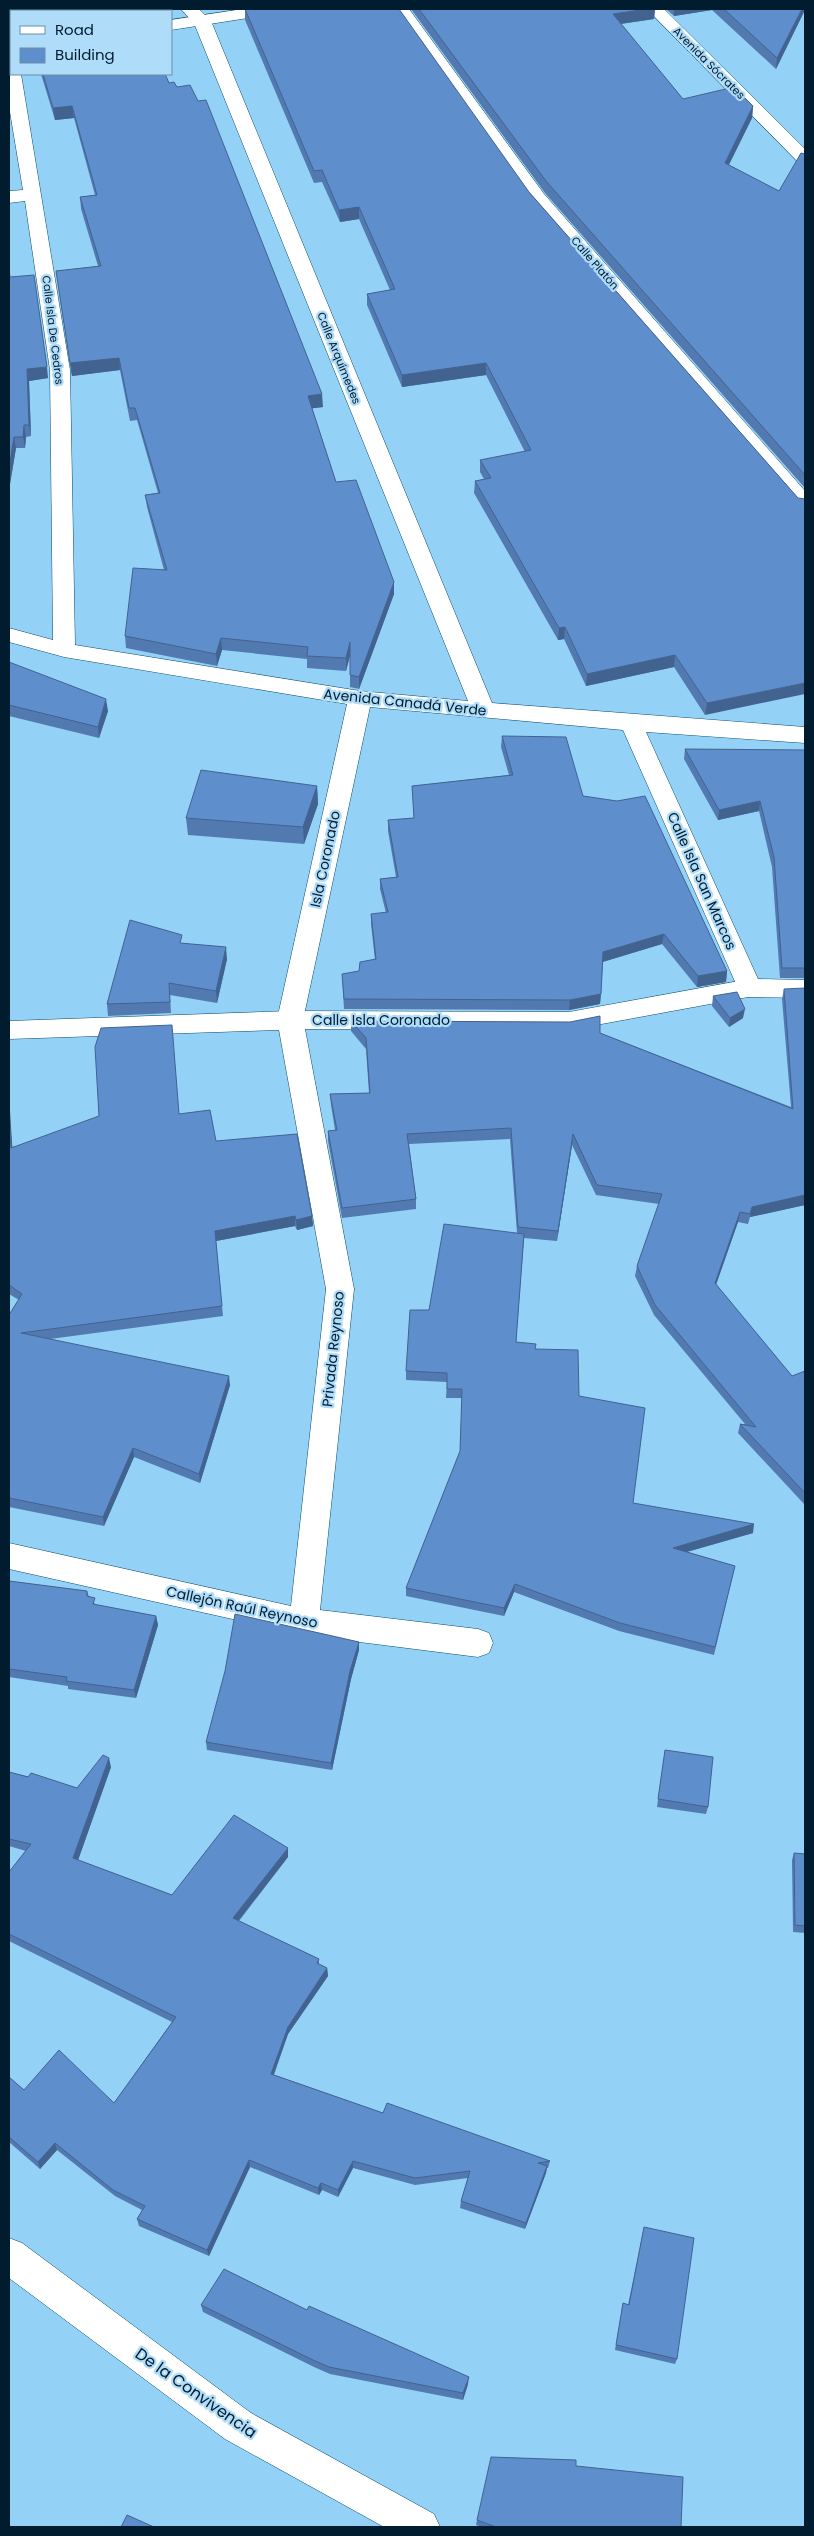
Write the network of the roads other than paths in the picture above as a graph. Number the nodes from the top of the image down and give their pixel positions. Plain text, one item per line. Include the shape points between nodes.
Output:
1 (274, 9) edge
2 (401, 9) edge
3 (655, 9) edge
4 (196, 15) edge
5 (172, 25) edge
6 (13, 75) edge
7 (805, 159) edge
8 (34, 194) junction
9 (9, 197) edge
10 (805, 504) edge
11 (9, 635) edge
12 (64, 650) junction
13 (360, 699) junction
14 (483, 710) junction
15 (632, 723) junction
16 (805, 735) edge
17 (750, 988) junction
18 (805, 990) edge
19 (290, 1020) junction
20 (9, 1030) edge
21 (9, 1556) edge
22 (304, 1622) junction
23 (478, 1643) dead end
24 (9, 2256) edge
25 (421, 2527) edge

1 - 4 street
2 - 10 street, Calle Platón via 537,198
3 - 7 street, Avenida Sócrates
4 - 5 street
4 - 14 street, Calle Arquímedes
6 - 8 street, Calle Isla De Cedros
8 - 9 street
8 - 12 street, Calle Isla De Cedros via 60,370
11 - 12 street, Avenida Canadá Verde
12 - 13 street, Avenida Canadá Verde
13 - 14 street, Avenida Canadá Verde
13 - 19 street, Isla Coronado
14 - 15 street, Avenida Canadá Verde
15 - 16 street, Avenida Canadá Verde
15 - 17 street, Calle Isla San Marcos
17 - 18 street
17 - 19 street, Calle Isla Coronado via 569,1022
19 - 20 street, Calle Isla Coronado
19 - 22 street, Privada Reynoso via 340,1289
21 - 22 street, Callejón Raúl Reynoso
22 - 23 street, Callejón Raúl Reynoso
24 - 25 street, De la Convivencia via 238,2426

